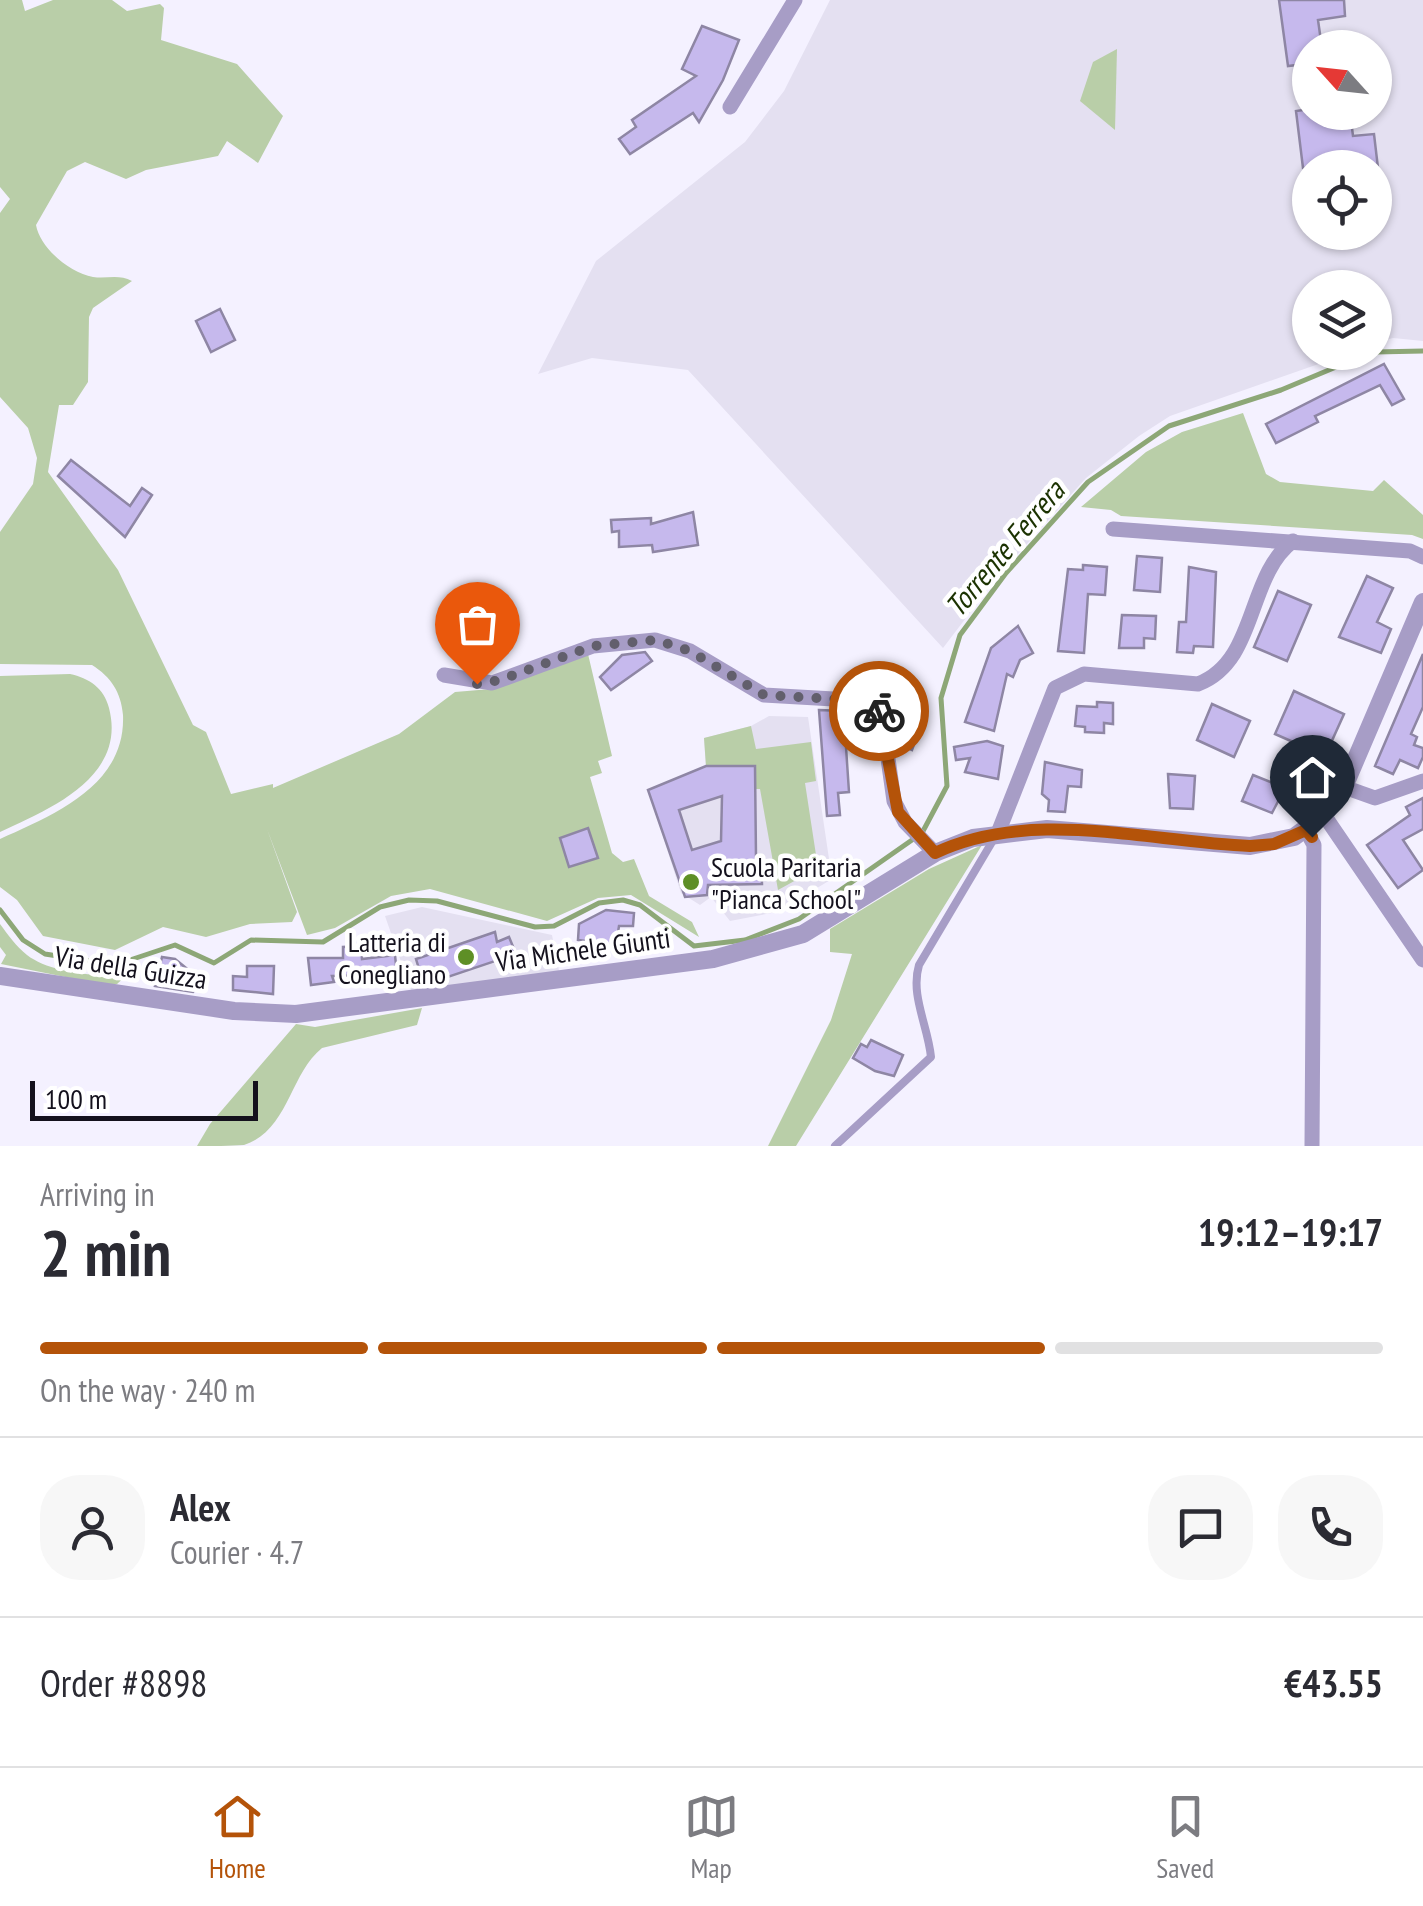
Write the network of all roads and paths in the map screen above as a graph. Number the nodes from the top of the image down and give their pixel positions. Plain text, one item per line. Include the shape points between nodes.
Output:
1 (795, 0) edge
2 (730, 106) dead end
3 (1113, 528) dead end
4 (1292, 541) junction
5 (1423, 557) edge
6 (1423, 602) edge
7 (444, 675) dead end
8 (1423, 781) edge
9 (1344, 786) junction
10 (1324, 815) junction
11 (1306, 830) junction
12 (998, 833) junction
13 (924, 843) junction
14 (1349, 856) junction
15 (1423, 960) edge
16 (0, 976) edge
17 (254, 1013) joint
18 (835, 1146) edge
19 (1312, 1146) edge

1 - 2 street
3 - 4 street
4 - 5 street
4 - 12 street via 1272,563 1233,656 1213,678 1198,684 1084,674 1055,688
6 - 9 street, Via Michele Giunti
7 - 13 street via 492,683 593,646 656,640 690,651 764,695 867,704 882,716 894,802
8 - 9 street via 1375,798
9 - 10 street, Via Michele Giunti
10 - 11 street, Via Michele Giunti
10 - 14 street
11 - 12 street, Via Michele Giunti via 1250,846 1048,829
11 - 14 street
11 - 19 street via 1314,845
12 - 13 street, Via Michele Giunti
12 - 18 lane via 913,985 931,1057
13 - 17 street, Via Michele Giunti via 824,924 745,953 331,1012
14 - 15 street
16 - 17 street, Via della Guizza

